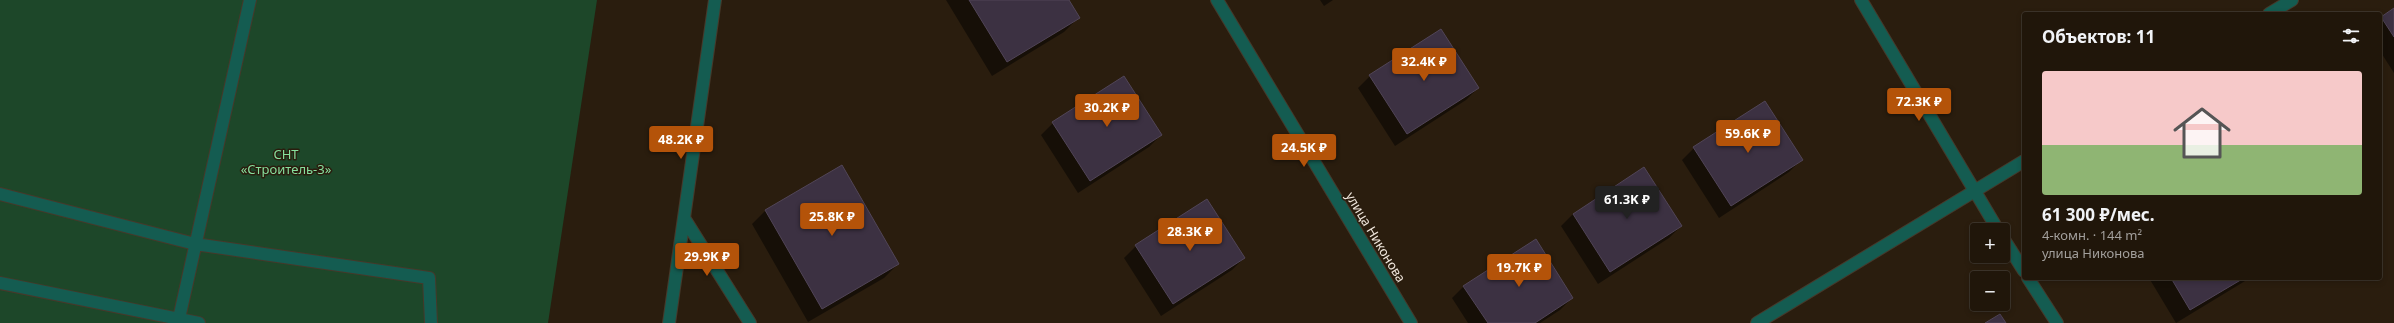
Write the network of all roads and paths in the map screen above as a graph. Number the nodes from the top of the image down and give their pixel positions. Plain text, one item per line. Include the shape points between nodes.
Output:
1 (250, 0) edge
2 (715, 0) edge
3 (1217, 0) edge
4 (1861, 0) edge
5 (2292, 0) edge
6 (2272, 12) edge
7 (2022, 162) edge
8 (1974, 191) junction
9 (0, 194) edge
10 (684, 218) junction
11 (1994, 223) edge
12 (195, 244) junction
13 (2010, 249) edge
14 (2022, 268) edge
15 (2029, 280) edge
16 (0, 283) edge
17 (178, 321) edge
18 (199, 323) edge
19 (431, 323) edge
20 (669, 323) edge
21 (750, 323) edge
22 (1411, 323) edge
23 (1757, 323) edge
24 (2057, 323) edge

1 - 12 street
2 - 10 street
3 - 22 street, улица Никонова
4 - 8 street
5 - 6 street
7 - 8 street
8 - 11 street
8 - 23 street
9 - 12 street
10 - 20 street
10 - 21 street
12 - 17 street
12 - 19 street via 429,278
13 - 14 street
15 - 24 street
16 - 17 street
17 - 18 street

